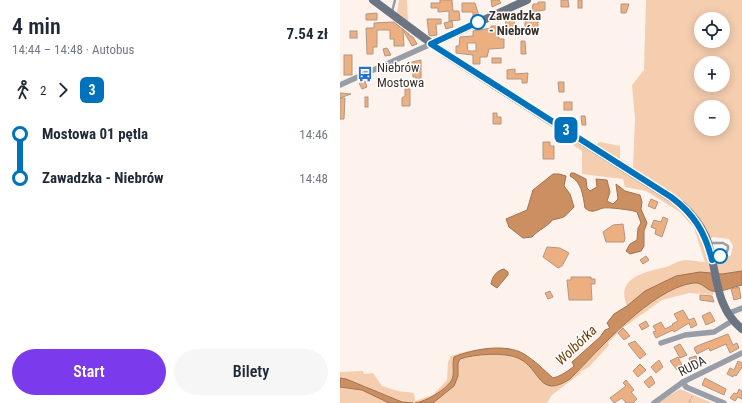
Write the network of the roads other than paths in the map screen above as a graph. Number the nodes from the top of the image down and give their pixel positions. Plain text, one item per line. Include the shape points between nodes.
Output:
1 (373, 0) edge
2 (395, 0) edge
3 (526, 0) edge
4 (391, 14) junction
5 (428, 46) junction
6 (340, 85) edge
7 (708, 243) junction
8 (712, 260) junction
9 (742, 308) edge
10 (730, 318) junction
11 (742, 329) edge
12 (661, 343) dead end
13 (742, 353) edge
14 (683, 382) junction
15 (654, 403) edge
16 (724, 403) edge

1 - 4 street
2 - 4 lane via 395,8
3 - 5 street
4 - 5 street
5 - 6 street
5 - 7 street via 671,197 691,214
7 - 8 street
7 - 8 lane via 723,243 728,246 726,253
8 - 10 street via 719,292
9 - 10 street
10 - 11 street
10 - 12 street via 714,332 685,335
13 - 14 street, RUDA
14 - 15 street, RUDA
14 - 16 street via 686,387

